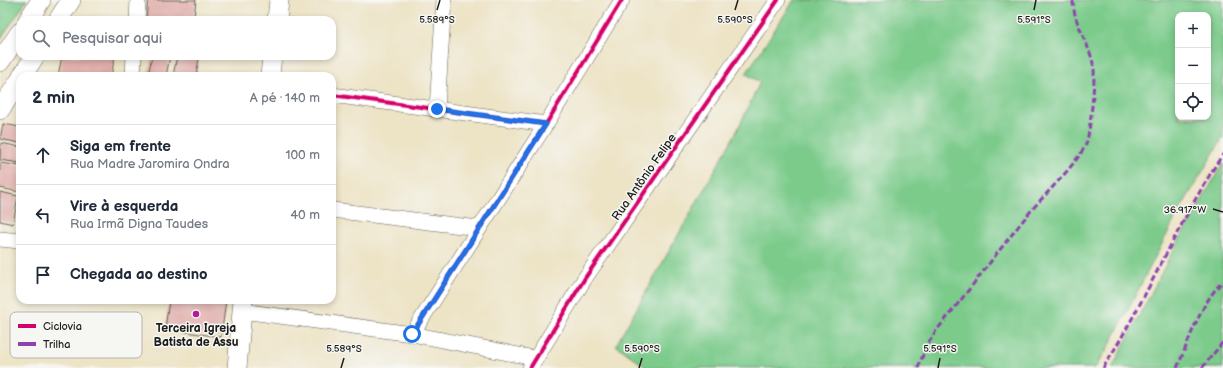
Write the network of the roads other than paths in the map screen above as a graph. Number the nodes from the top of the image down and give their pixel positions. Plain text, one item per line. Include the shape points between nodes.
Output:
1 (41, 0) edge
2 (70, 0) edge
3 (138, 0) edge
4 (279, 0) edge
5 (444, 0) edge
6 (622, 0) edge
7 (778, 0) edge
8 (31, 16) edge
9 (60, 16) edge
10 (137, 16) edge
11 (277, 16) edge
12 (16, 38) edge
13 (32, 60) edge
14 (134, 60) edge
15 (272, 60) edge
16 (0, 62) edge
17 (25, 72) edge
18 (133, 72) edge
19 (270, 72) edge
20 (16, 90) edge
21 (336, 96) edge
22 (437, 109) junction
23 (0, 110) edge
24 (546, 124) junction
25 (336, 210) edge
26 (478, 228) junction
27 (0, 239) edge
28 (16, 241) edge
29 (242, 306) edge
30 (412, 334) junction
31 (532, 363) edge
32 (236, 368) edge

1 - 8 street
2 - 9 street
3 - 10 street
4 - 11 street
5 - 22 street
6 - 24 street
7 - 31 street, Rua Antônio Felipe via 585,278
12 - 16 street
13 - 17 street
14 - 18 street
15 - 19 street
20 - 23 street
21 - 22 street
22 - 24 street
24 - 26 street
25 - 26 street
26 - 30 street
27 - 28 street
29 - 30 street
29 - 32 street
30 - 31 street

